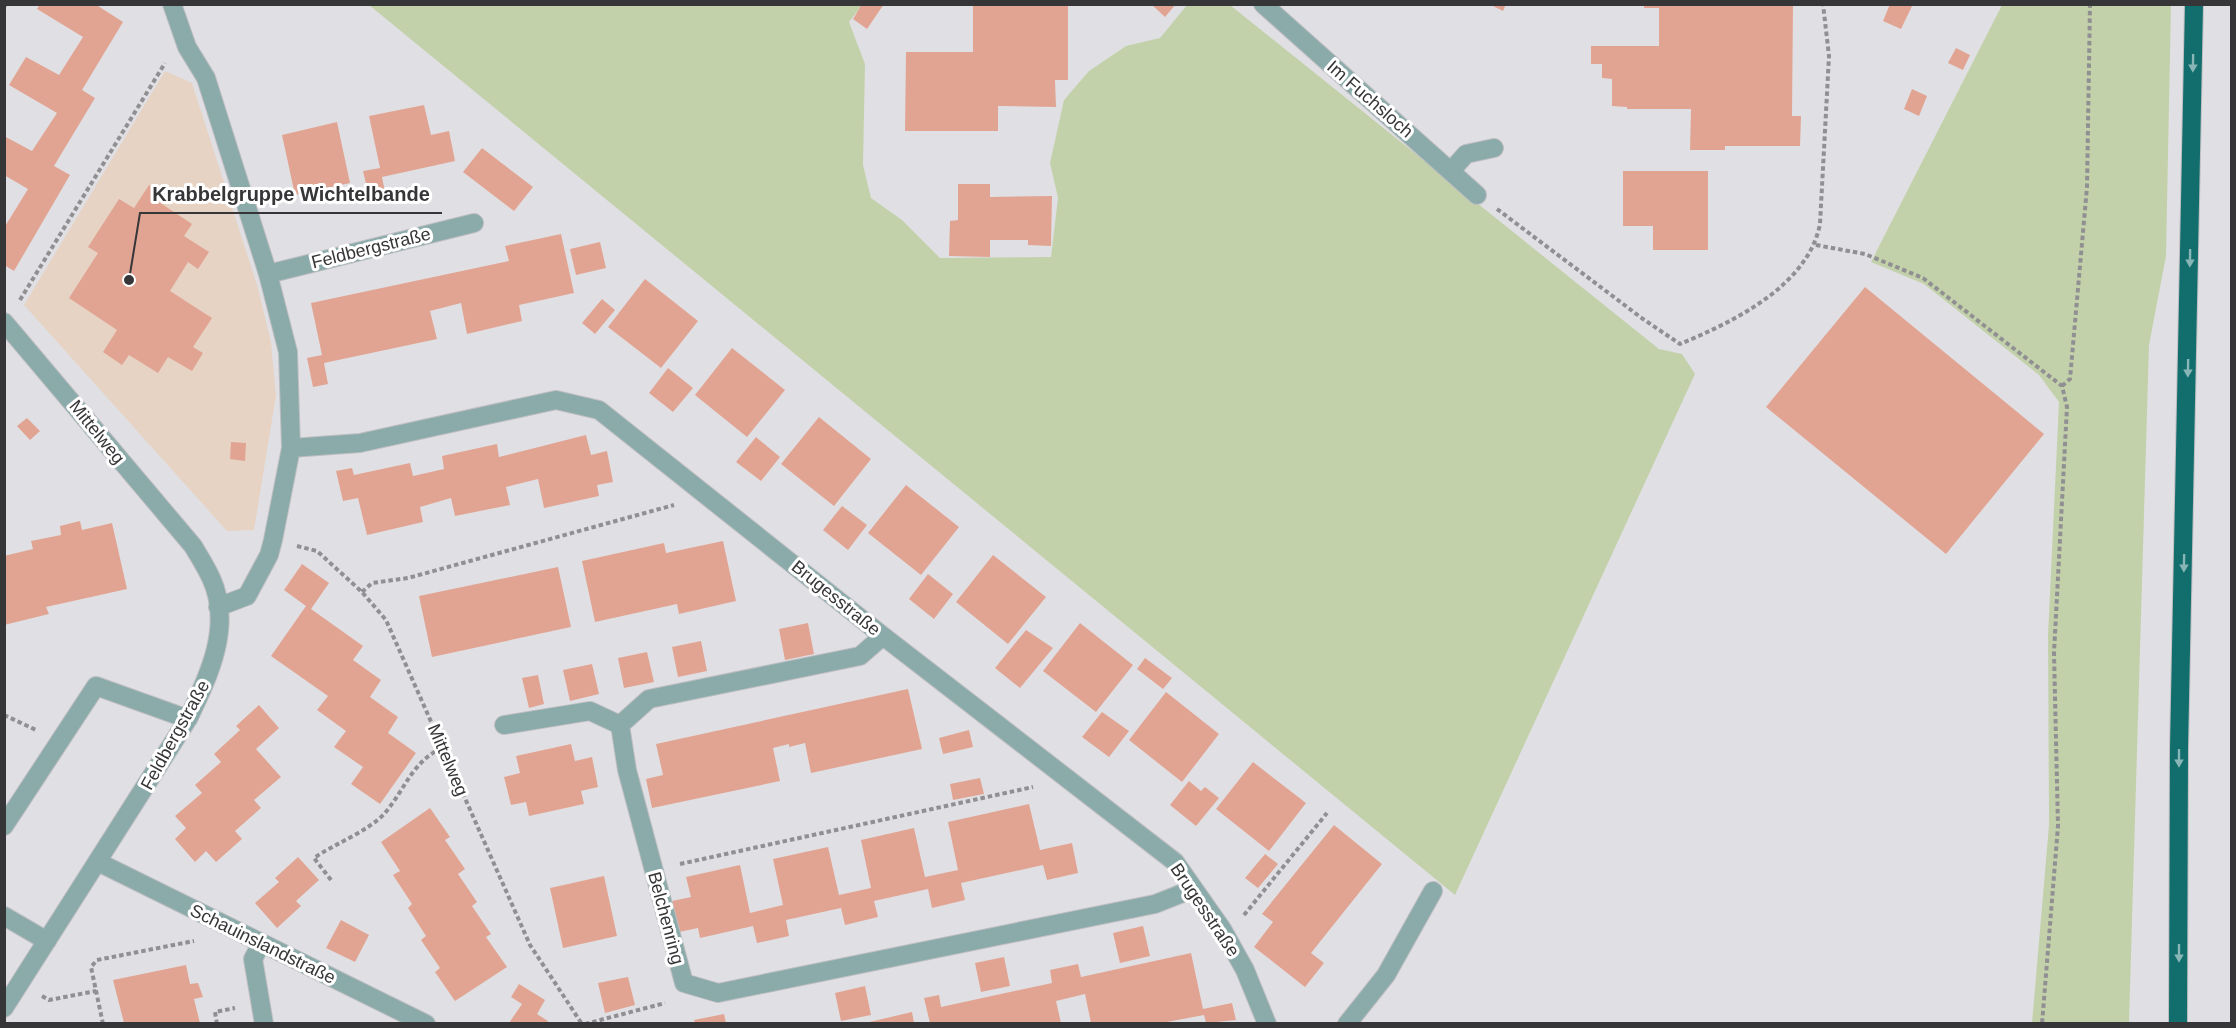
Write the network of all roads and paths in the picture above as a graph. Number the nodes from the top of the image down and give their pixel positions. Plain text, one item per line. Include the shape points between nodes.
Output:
1 (172, 4) edge
2 (1263, 4) edge
3 (1823, 4) edge
4 (2090, 4) edge
5 (2194, 4) edge
6 (187, 47) junction
7 (1494, 148) dead end
8 (1451, 171) junction
9 (1477, 195) joint
10 (474, 223) dead end
11 (1816, 245) junction
12 (268, 274) junction
13 (19, 302) dead end
14 (4, 322) edge
15 (2062, 386) junction
16 (291, 448) junction
17 (701, 490) junction
18 (273, 540) junction
19 (362, 592) junction
20 (218, 607) junction
21 (883, 636) junction
22 (4, 715) edge
23 (188, 719) junction
24 (504, 725) dead end
25 (620, 725) junction
26 (57, 744) junction
27 (442, 747) junction
28 (1053, 769) junction
29 (1327, 813) dead end
30 (4, 826) edge
31 (100, 862) junction
32 (653, 870) junction
33 (331, 880) dead end
34 (1193, 889) junction
35 (1433, 891) dead end
36 (4, 916) edge
37 (212, 919) junction
38 (1222, 930) junction
39 (47, 941) junction
40 (261, 944) junction
41 (20, 984) junction
42 (96, 991) junction
43 (4, 1008) edge
44 (643, 1009) dead end
45 (103, 1023) edge
46 (264, 1023) edge
47 (426, 1023) edge
48 (583, 1023) edge
49 (1267, 1023) edge
50 (1347, 1023) edge
51 (2042, 1023) edge
52 (2178, 1023) edge

1 - 6 street
2 - 8 street, Im Fuchsloch
3 - 11 path via 1829,56
4 - 15 path via 2087,187 2070,379
5 -> 52 highway via 2179,749
6 - 12 street via 206,78
6 - 13 path via 166,61
7 - 8 street via 1466,154
8 - 9 street, Im Fuchsloch
9 - 11 path via 1680,344 1724,326 1778,290
10 - 12 street, Feldbergstraße
11 - 15 path via 1865,254 1923,278
12 - 16 street via 288,352
14 - 20 street, Mittelweg via 193,546 212,579
15 - 51 path via 2067,407 2054,653 2058,826
16 - 17 street, Brugesstraße via 360,443 556,400 599,410
16 - 18 street
17 - 19 path via 674,506 408,578 372,583
17 - 21 street, Brugesstraße
18 - 19 path, Mittelweg via 317,550
18 - 20 street via 247,596
19 - 27 path, Mittelweg via 386,620
20 - 23 street, Feldbergstraße via 219,641 208,678
21 - 25 street via 860,656 649,699
21 - 28 street, Brugesstraße
22 - 26 path
23 - 26 street via 96,686
23 - 31 street, Feldbergstraße
24 - 25 street via 590,711
25 - 32 street, Belchenring via 627,771
26 - 30 street
27 - 33 path via 426,755 384,814 314,858
27 - 48 path, Mittelweg via 530,945
28 - 32 path via 1040,786
28 - 34 street, Brugesstraße via 1175,862
29 - 38 path via 1241,918
31 - 37 street, Schauinslandstraße
31 - 39 street, Feldbergstraße
32 - 34 street, Belchenring via 684,983 718,993 1155,904
34 - 38 street, Brugesstraße
35 - 50 street via 1386,975
36 - 39 street
37 - 40 street, Schauinslandstraße
37 - 42 path via 202,939 97,960 91,967
38 - 49 street, Brugesstraße via 1245,970
39 - 41 street, Feldbergstraße
40 - 46 street via 253,959
40 - 47 street, Schauinslandstraße
41 - 42 path via 49,1000
41 - 43 street, Feldbergstraße
42 - 45 path
44 - 48 path

